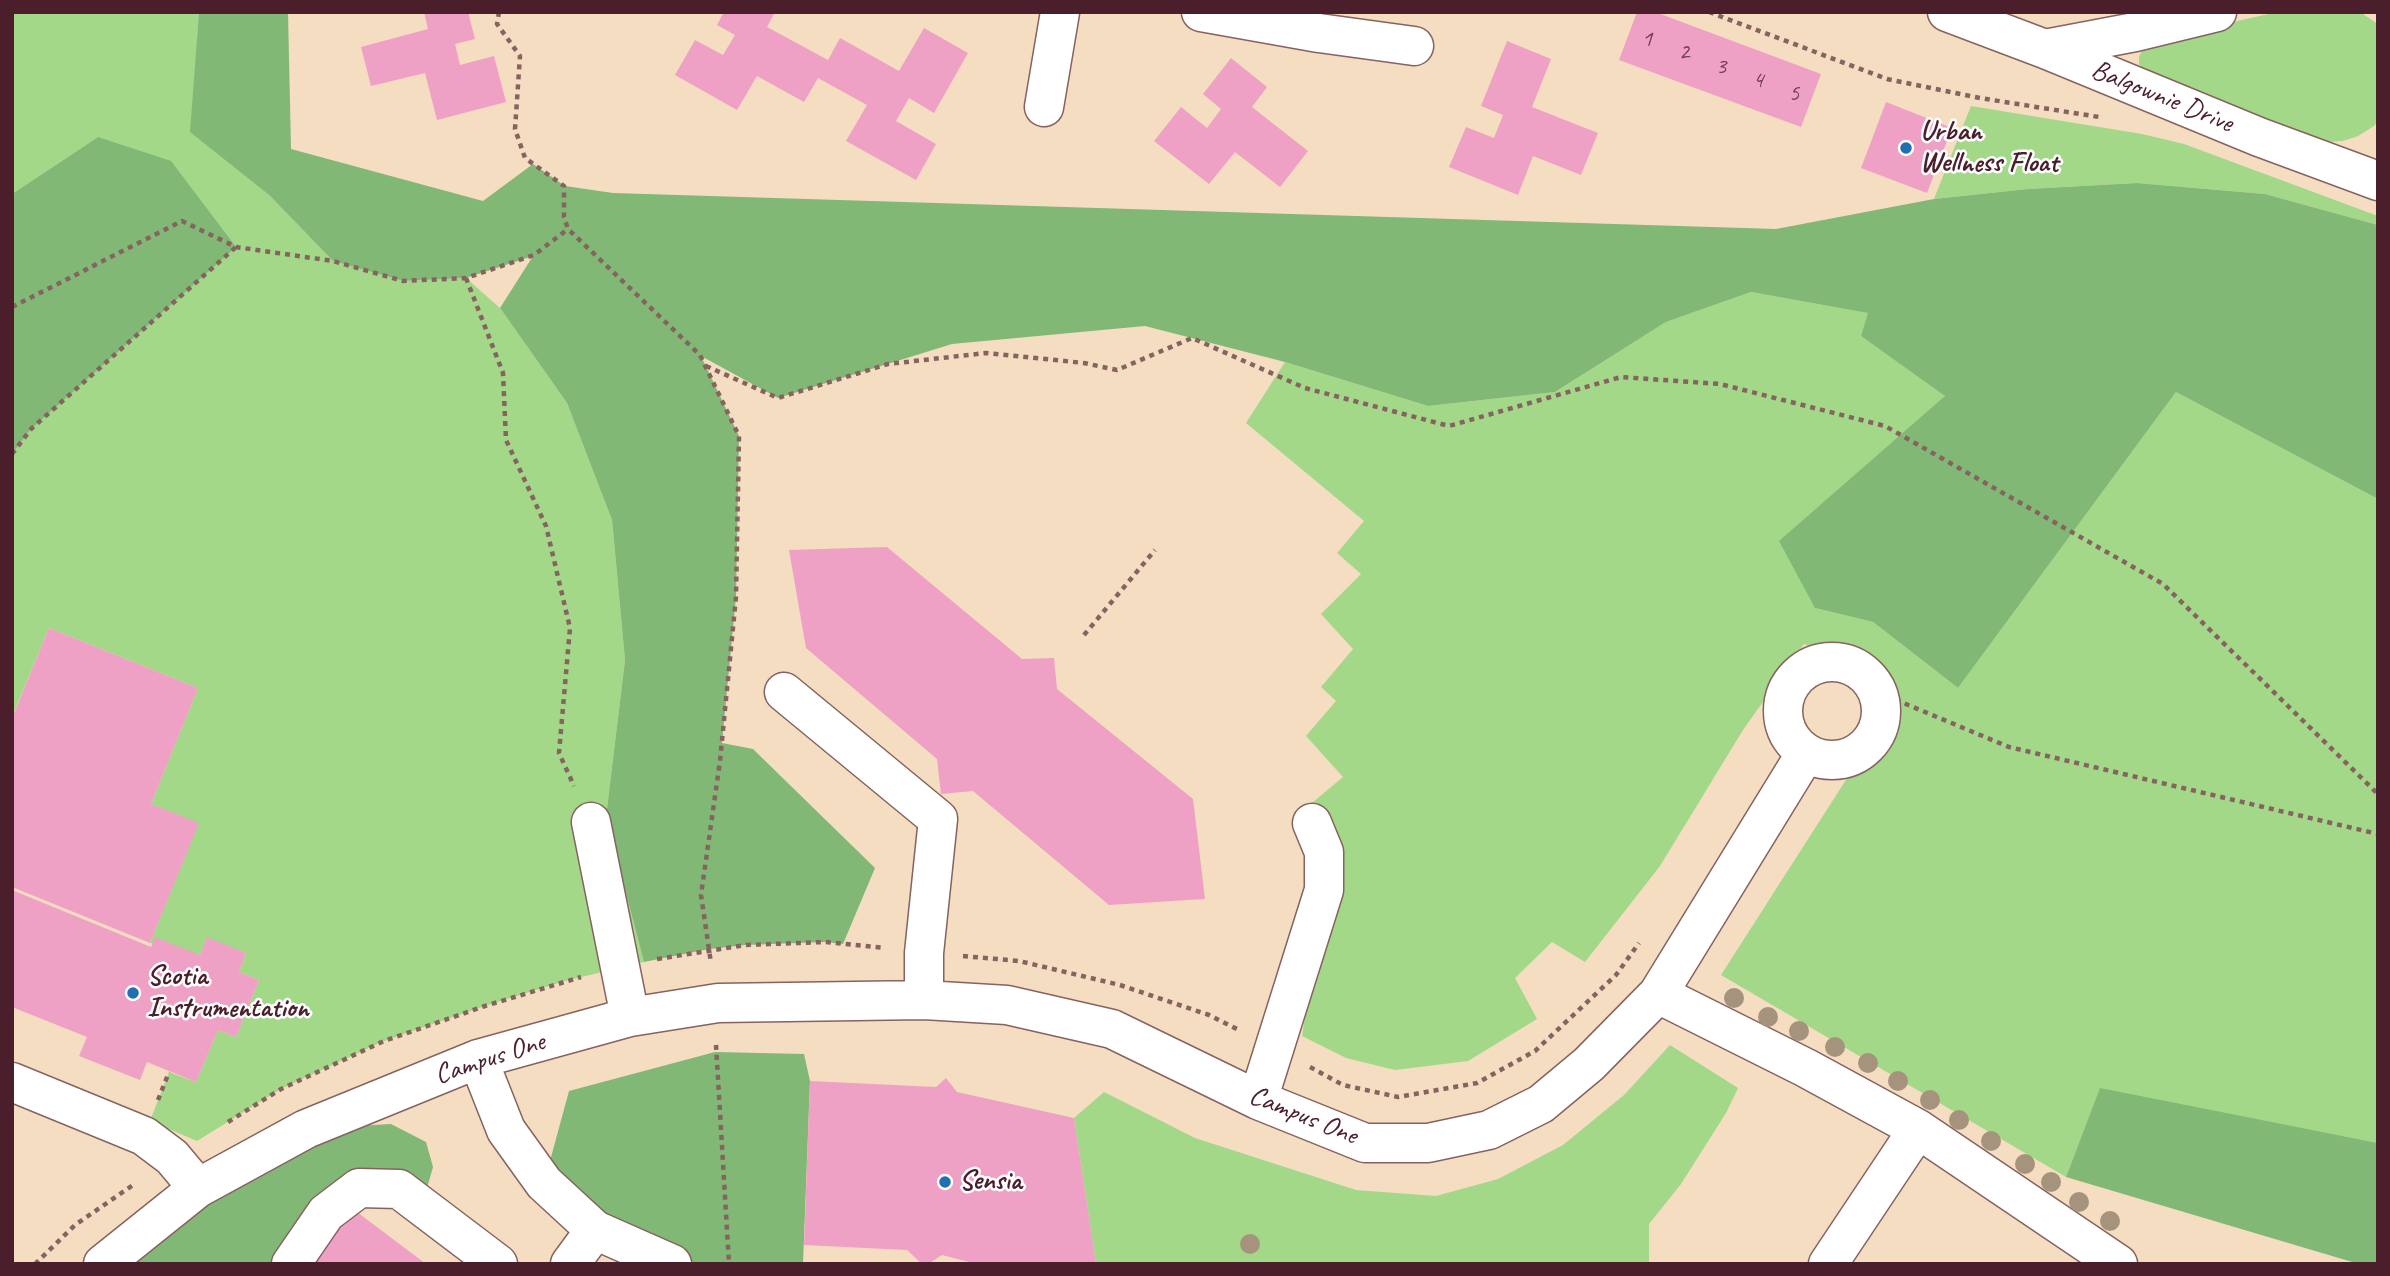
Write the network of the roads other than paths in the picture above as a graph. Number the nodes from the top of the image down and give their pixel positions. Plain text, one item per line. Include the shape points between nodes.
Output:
1 (1060, 12) edge
2 (1201, 12) edge
3 (1947, 12) edge
4 (2217, 12) edge
5 (1323, 23) edge
6 (1414, 46) dead end
7 (2045, 49) junction
8 (1044, 107) dead end
9 (2378, 181) edge
10 (783, 692) dead end
11 (1806, 753) junction
12 (591, 822) road end
13 (1312, 823) dead end
14 (1658, 995) junction
15 (924, 1000) junction
16 (630, 1017) junction
17 (478, 1059) junction
18 (12, 1082) edge
19 (1258, 1100) junction
20 (1918, 1129) junction
21 (198, 1188) junction
22 (595, 1230) junction
23 (103, 1264) edge
24 (291, 1264) edge
25 (498, 1264) edge
26 (570, 1264) edge
27 (672, 1264) edge
28 (1828, 1264) edge
29 (2118, 1264) edge

1 - 8 street
2 - 5 street
3 - 7 street, Balgownie Drive
4 - 7 street
5 - 6 street
7 - 9 street, Balgownie Drive
10 - 15 street via 938,819 924,953
11 - 11 street via 1786,730 1784,699 1790,685 1800,673 1828,662 1857,669 1869,679 1881,707 1874,737 1851,756 1836,760
11 - 14 street, Campus One
12 - 16 street
13 - 19 street via 1324,852 1324,890
14 - 19 street, Campus One via 1541,1104 1489,1129 1428,1143 1366,1143
14 - 20 street
15 - 16 street, Campus One via 718,1003
15 - 19 street, Campus One via 1007,1005 1112,1029
16 - 17 street, Campus One
17 - 21 street, Campus One via 306,1129
17 - 22 street via 506,1129 544,1183
18 - 21 street via 144,1136 173,1157
20 - 28 street
20 - 29 street
21 - 23 street, Campus One
22 - 26 street
22 - 27 street
24 - 25 street via 326,1213 359,1188 399,1189

